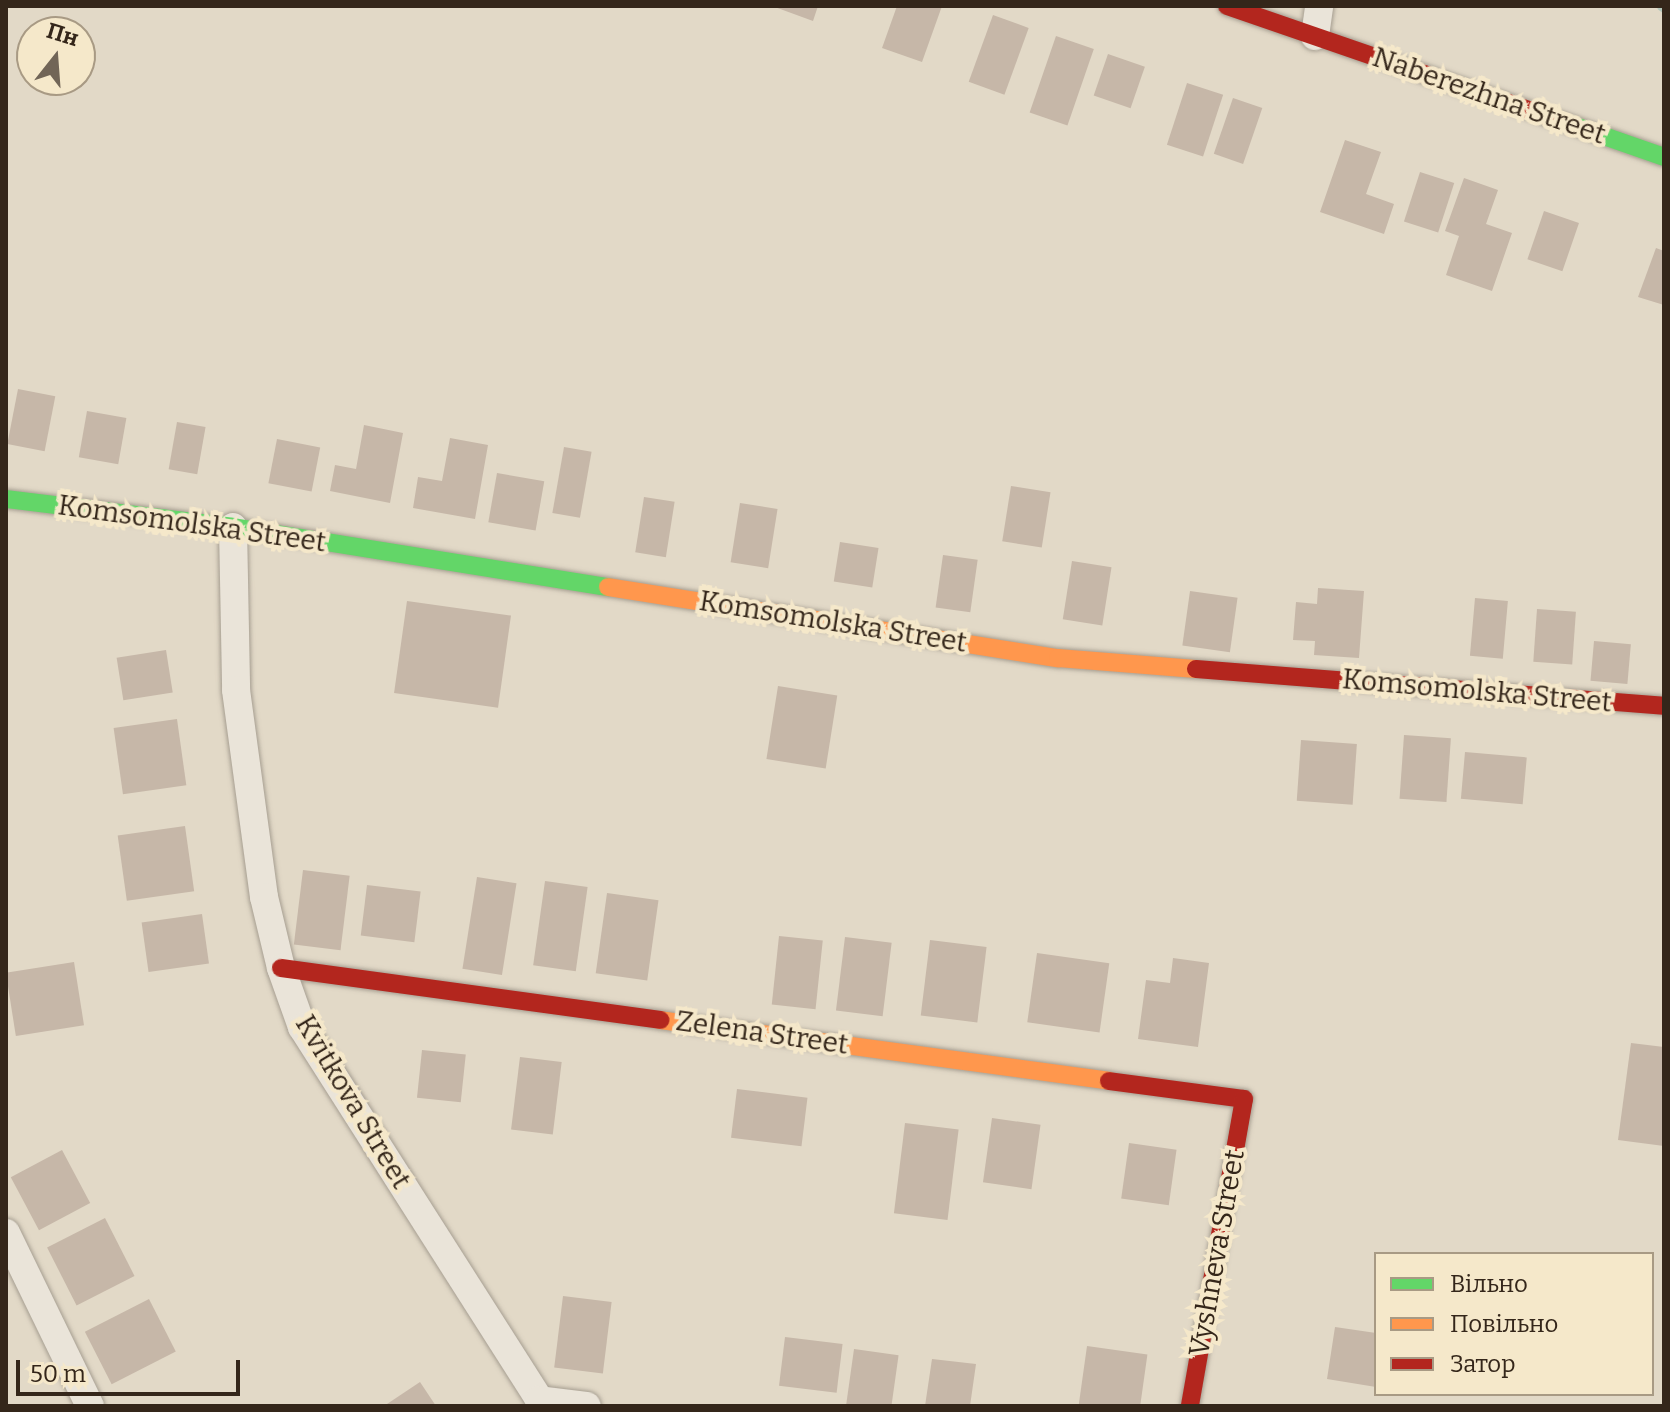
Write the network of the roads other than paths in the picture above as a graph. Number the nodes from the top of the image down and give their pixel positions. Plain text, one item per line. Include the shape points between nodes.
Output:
1 (1227, 6) edge
2 (1319, 6) edge
3 (1315, 36) junction
4 (1664, 157) edge
5 (6, 499) edge
6 (233, 527) junction
7 (1664, 706) edge
8 (281, 968) junction
9 (1244, 1099) joint
10 (6, 1233) edge
11 (541, 1403) edge
12 (90, 1406) edge
13 (587, 1406) edge
14 (1190, 1406) edge

1 - 3 street, Naberezhna Street
2 - 3 street
3 - 4 street, Naberezhna Street
5 - 6 street, Komsomolska Street
6 - 7 street, Komsomolska Street via 1058,658
6 - 8 street, Kvitkova Street via 236,690 264,897
8 - 9 street, Zelena Street
8 - 11 street, Kvitkova Street via 302,1027
9 - 14 street, Vyshneva Street
10 - 12 street
11 - 13 street

